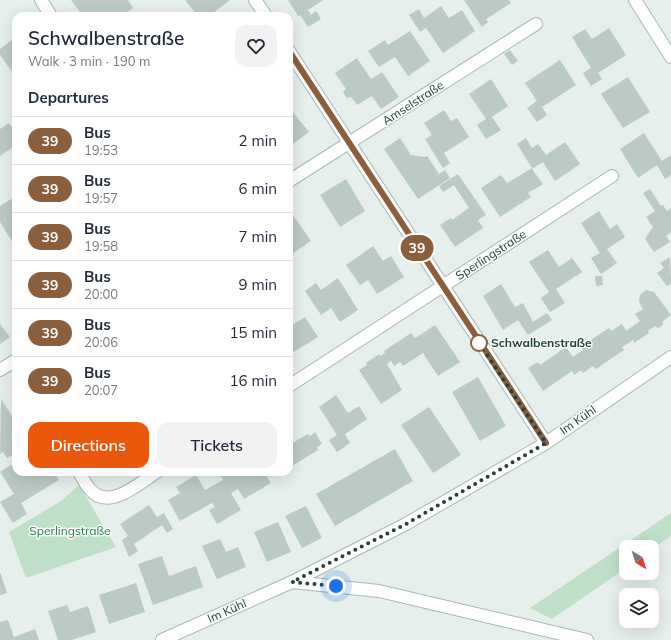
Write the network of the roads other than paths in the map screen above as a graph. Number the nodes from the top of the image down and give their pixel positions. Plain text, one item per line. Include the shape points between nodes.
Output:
1 (41, 0) edge
2 (255, 0) edge
3 (635, 0) edge
4 (48, 12) edge
5 (263, 12) edge
6 (536, 24) dead end
7 (293, 57) edge
8 (671, 58) edge
9 (349, 143) junction
10 (612, 176) dead end
11 (293, 178) edge
12 (442, 286) junction
13 (671, 357) edge
14 (12, 365) edge
15 (0, 370) edge
16 (293, 383) edge
17 (546, 443) junction
18 (81, 476) edge
19 (151, 476) edge
20 (292, 582) junction
21 (162, 640) edge
22 (587, 640) edge

1 - 4 street
2 - 5 street
3 - 8 street
6 - 9 street, Amselstraße
7 - 9 street
9 - 11 street, Amselstraße
9 - 12 street
10 - 12 street, Sperlingstraße
12 - 16 street, Sperlingstraße
12 - 17 street
13 - 17 street, Im Kühl
14 - 15 street
17 - 20 street, Im Kühl via 406,524
18 - 19 street via 90,490 103,497 119,497
20 - 21 street, Im Kühl
20 - 22 street, Im Kühl via 379,591

